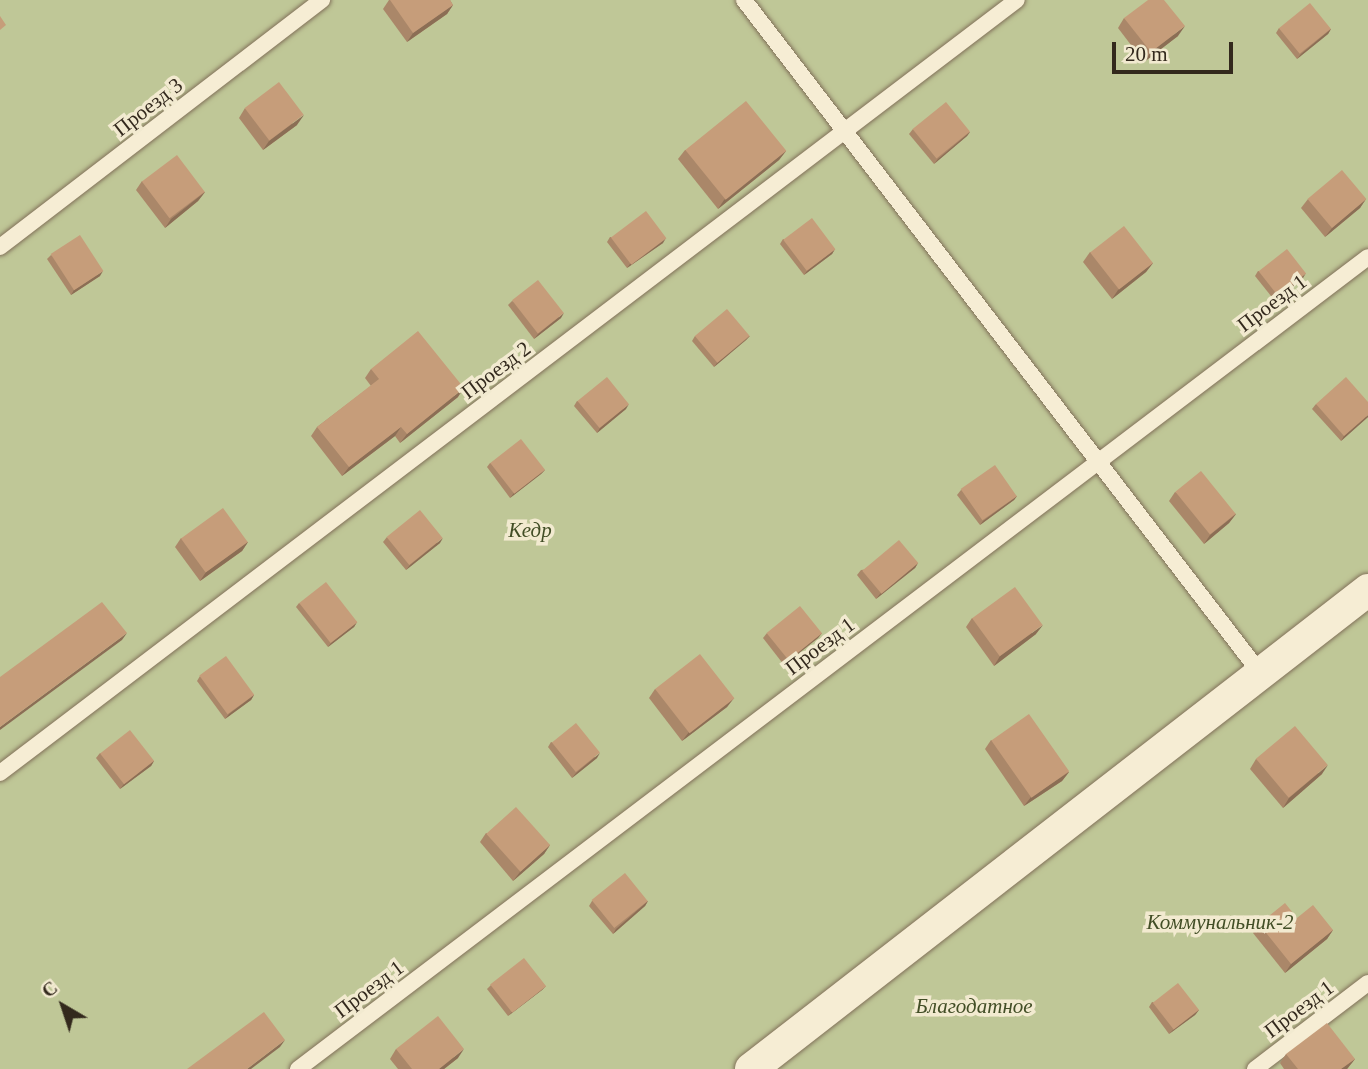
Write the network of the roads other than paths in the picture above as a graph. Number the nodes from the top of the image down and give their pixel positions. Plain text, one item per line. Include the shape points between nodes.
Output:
1 (322, 0) edge
2 (744, 0) edge
3 (1017, 0) edge
4 (844, 131) junction
5 (0, 247) edge
6 (1368, 257) edge
7 (1098, 461) junction
8 (1368, 590) edge
9 (1261, 674) junction
10 (0, 773) edge
11 (1368, 983) edge
12 (298, 1069) edge
13 (751, 1069) edge
14 (1255, 1069) edge

1 - 5 lane, Проезд 3
2 - 4 lane
3 - 4 lane, Проезд 2
4 - 7 lane
4 - 10 lane, Проезд 2
6 - 7 lane, Проезд 1
7 - 9 lane
7 - 12 lane, Проезд 1
8 - 9 street
9 - 13 street
11 - 14 lane, Проезд 1

